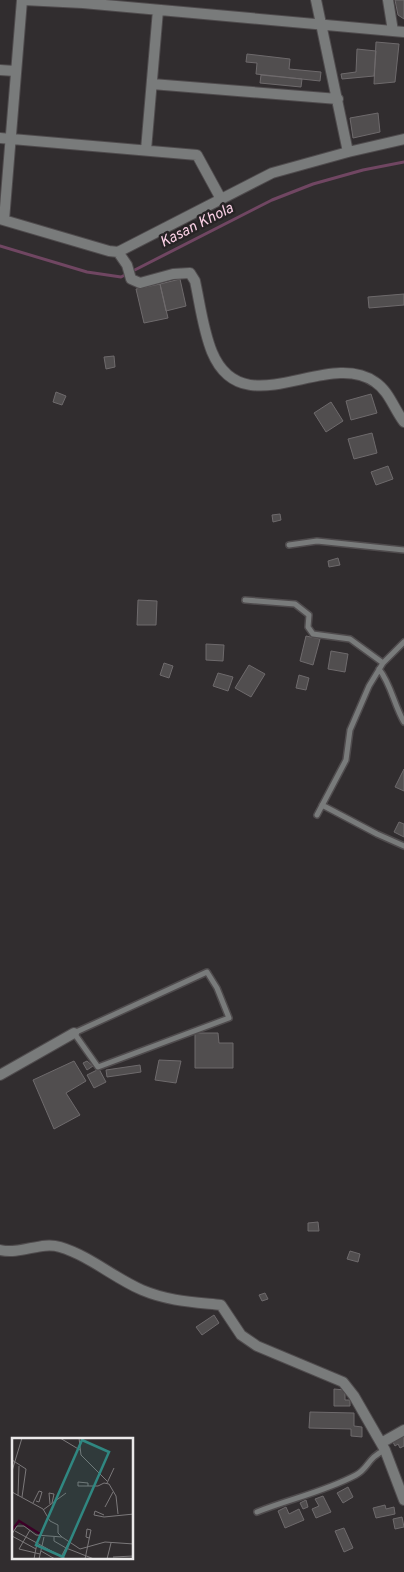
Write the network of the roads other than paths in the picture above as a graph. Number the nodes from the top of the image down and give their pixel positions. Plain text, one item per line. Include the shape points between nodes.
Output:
1 (23, 0) edge
2 (316, 0) edge
3 (388, 0) edge
4 (83, 1) edge
5 (158, 10) junction
6 (321, 24) junction
7 (399, 31) edge
8 (0, 70) edge
9 (15, 71) junction
10 (152, 84) junction
11 (338, 98) junction
12 (5, 139) edge
13 (404, 139) edge
14 (146, 150) junction
15 (348, 152) junction
16 (221, 199) junction
17 (2, 220) edge
18 (118, 252) junction
19 (404, 422) edge
20 (289, 545) dead end
21 (404, 550) edge
22 (245, 600) dead end
23 (404, 642) edge
24 (383, 663) junction
25 (379, 669) junction
26 (404, 722) edge
27 (322, 805) junction
28 (317, 815) dead end
29 (404, 846) edge
30 (74, 1033) junction
31 (0, 1075) edge
32 (0, 1250) edge
33 (404, 1430) edge
34 (383, 1446) junction
35 (404, 1500) edge
36 (257, 1512) dead end

1 - 4 street
1 - 9 street
2 - 6 street
3 - 7 street
4 - 5 street
5 - 6 street
5 - 10 street
6 - 7 street
6 - 11 street
8 - 9 street
9 - 12 street
10 - 11 street
10 - 14 street
11 - 15 street
12 - 14 street
12 - 17 street
13 - 15 street
14 - 16 street via 198,155
15 - 16 street via 272,173
16 - 18 street
17 - 18 street
18 - 19 street via 131,279 140,283 190,273 195,281 212,353 228,374 239,381 254,386 273,386 338,373 362,375 376,382 389,396
20 - 21 lane via 317,541
22 - 24 lane via 295,604 309,615 308,627 313,634 350,639
23 - 24 lane
24 - 25 lane
25 - 26 lane
25 - 27 lane via 350,730 346,760
27 - 28 lane
27 - 29 lane
30 - 30 lane via 206,972 230,1018 98,1067
30 - 31 street
32 - 34 street via 12,1253 58,1246 157,1296 184,1303 221,1305 241,1335 257,1346 343,1382
33 - 34 street
34 - 35 street
34 - 36 lane via 358,1474 307,1496

